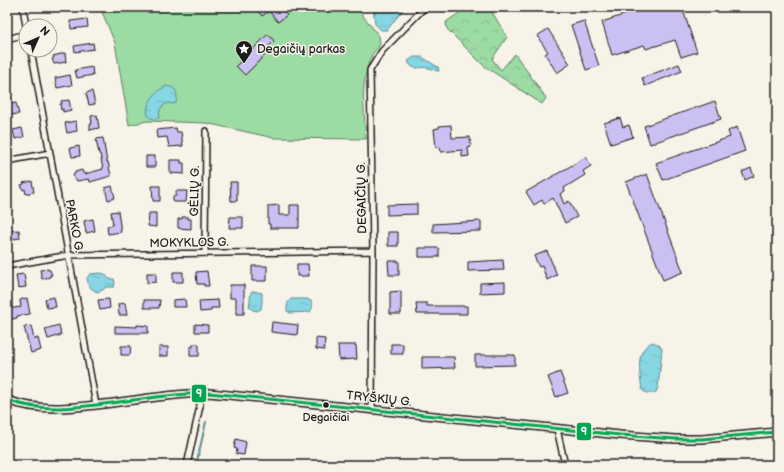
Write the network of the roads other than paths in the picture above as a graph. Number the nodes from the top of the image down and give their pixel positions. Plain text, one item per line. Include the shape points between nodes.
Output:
1 (23, 7) edge
2 (425, 7) edge
3 (25, 18) edge
4 (18, 36) edge
5 (7, 39) edge
6 (32, 58) edge
7 (206, 131) dead end
8 (50, 153) junction
9 (7, 161) edge
10 (373, 250) junction
11 (205, 252) junction
12 (69, 255) junction
13 (7, 266) edge
14 (199, 393) junction
15 (7, 400) edge
16 (96, 405) junction
17 (372, 410) junction
18 (557, 429) junction
19 (777, 432) edge
20 (187, 465) edge
21 (566, 465) edge

1 - 3 street
2 - 10 street, DEGAIČIŲ G. via 382,51 370,70
4 - 5 street
6 - 8 street, PARKO G.
7 - 11 street, GĖLIŲ G.
8 - 9 street
8 - 12 street, PARKO G.
10 - 11 street, MOKYKLOS G.
10 - 17 street, DEGAIČIŲ G.
11 - 12 street, MOKYKLOS G.
12 - 13 street, MOKYKLOS G.
12 - 16 street, PARKO G.
14 - 16 main road, TRYŠKIŲ G.
14 - 17 main road, TRYŠKIŲ G.
14 - 20 street via 200,406
15 - 16 main road, TRYŠKIŲ G. via 52,408
17 - 18 main road, TRYŠKIŲ G.
18 - 19 main road, TRYŠKIŲ G. via 628,436 702,439
18 - 21 street

